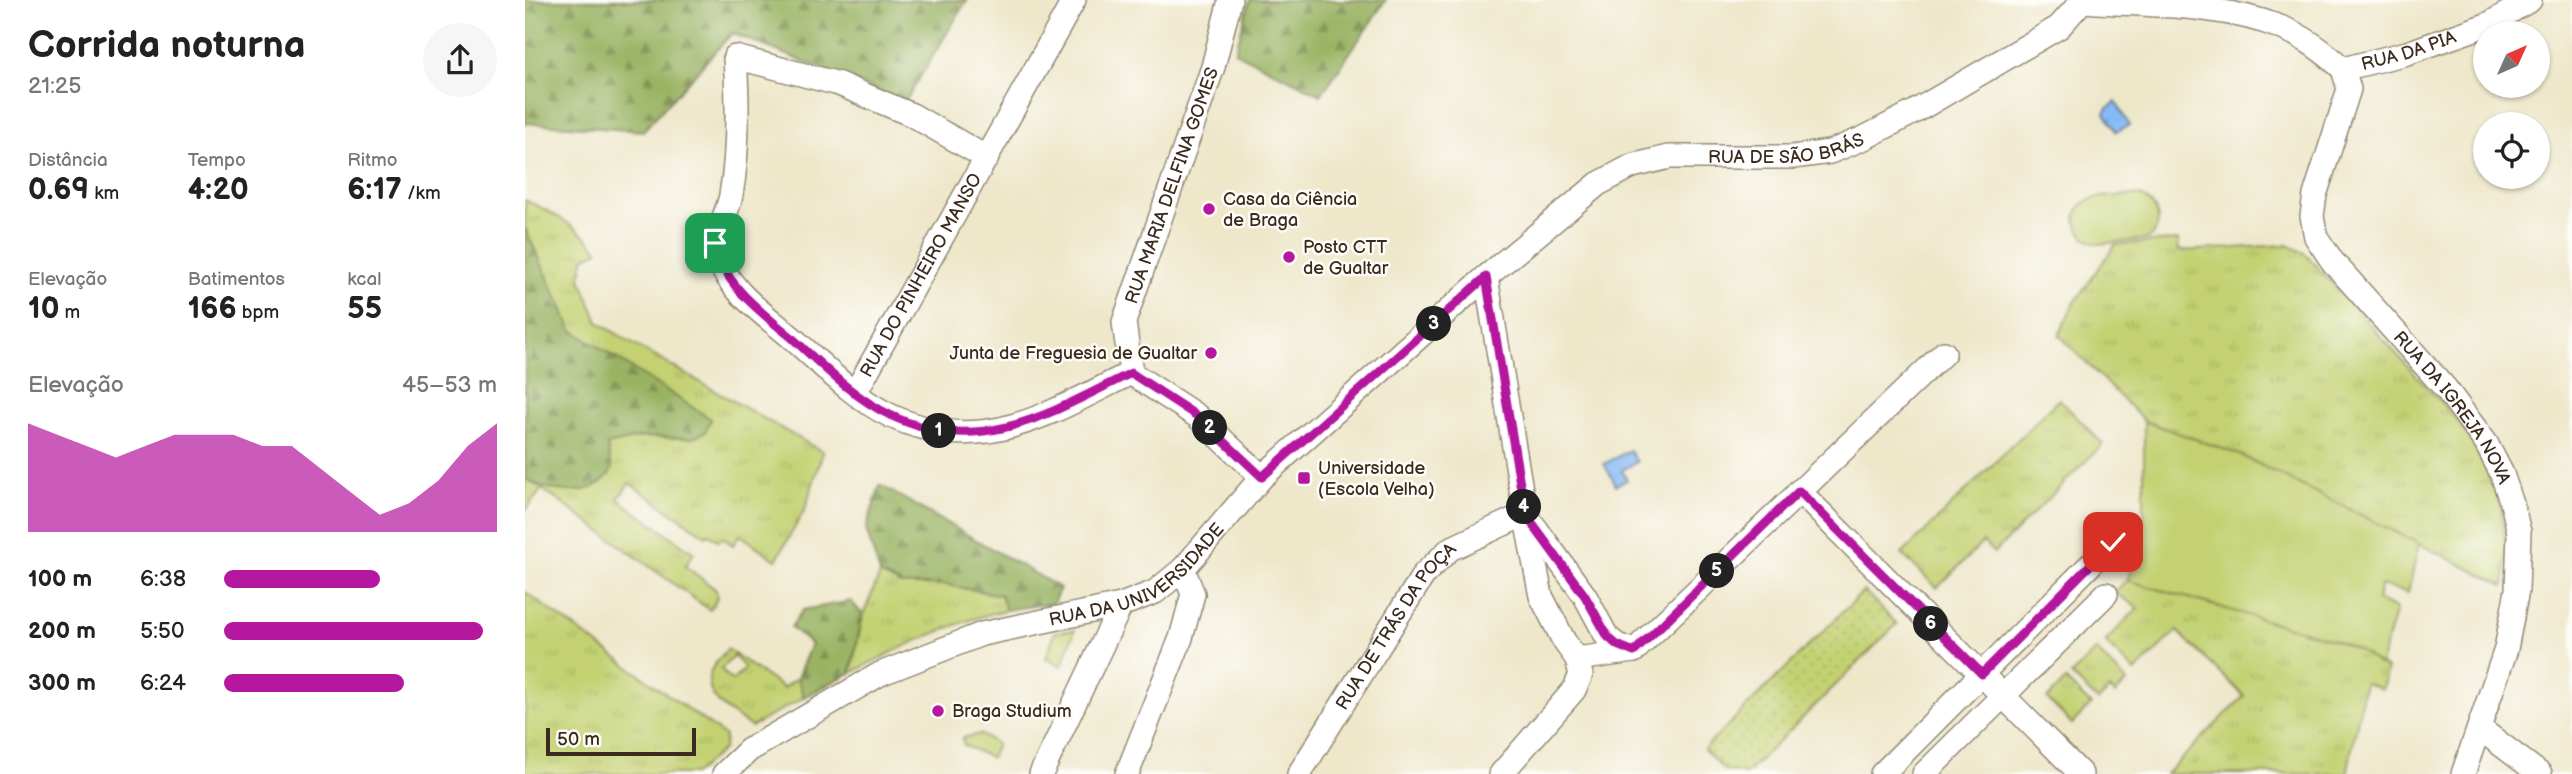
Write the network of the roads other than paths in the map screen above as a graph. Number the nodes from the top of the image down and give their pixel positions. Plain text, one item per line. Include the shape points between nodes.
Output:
1 (1074, 0) edge
2 (1230, 0) edge
3 (2083, 0) edge
4 (2530, 0) edge
5 (2343, 69) junction
6 (987, 158) junction
7 (1486, 277) junction
8 (1944, 353) dead end
9 (1131, 373) junction
10 (855, 393) junction
11 (1262, 477) junction
12 (1799, 491) junction
13 (1525, 514) junction
14 (2113, 542) dead end
15 (1183, 569) junction
16 (2106, 594) dead end
17 (1121, 605) junction
18 (1634, 652) junction
19 (1577, 659) junction
20 (1982, 674) junction
21 (2003, 696) junction
22 (2479, 728) junction
23 (724, 774) edge
24 (1041, 774) edge
25 (1127, 774) edge
26 (1299, 774) edge
27 (1501, 774) edge
28 (1882, 774) edge
29 (1924, 774) edge
30 (2081, 774) edge
31 (2463, 774) edge
32 (2540, 774) edge

1 - 6 street, RUA DO PINHEIRO MANSO
2 - 9 street, RUA MARIA DELFINA GOMES via 1213,66 1124,322
3 - 5 street, RUA DA PIA via 2230,12 2282,28
3 - 7 street, RUA DE SÃO BRÁS via 2059,27 1916,111 1830,152 1793,157 1669,157 1632,166 1598,184
4 - 5 street, RUA DA PIA via 2489,24 2407,53
5 - 22 street, RUA DA IGREJA NOVA via 2349,89 2315,195 2316,237 2487,443 2514,507 2519,532 2517,590 2506,649
6 - 10 street, RUA DO PINHEIRO MANSO
6 - 10 street, RUA DO PINHEIRO MANSO via 912,115 839,85 736,57 735,163 716,254 728,279
7 - 11 street, RUA DA UNIVERSIDADE
7 - 13 street
8 - 12 street
9 - 10 street via 1052,413 999,430 957,434 890,415
9 - 11 street via 1197,416
11 - 15 street, RUA DA UNIVERSIDADE
12 - 18 street
12 - 20 street
13 - 18 street via 1585,596 1608,637
13 - 19 street via 1541,596
13 - 26 street, RUA DE TRÁS DA POÇA via 1450,549 1424,573
14 - 20 street
15 - 17 street, RUA DA UNIVERSIDADE via 1155,592
15 - 25 street via 1193,594 1181,638
16 - 21 street
17 - 23 street, RUA DA UNIVERSIDADE via 982,634 880,674 750,750
17 - 24 street
18 - 19 street
19 - 27 street via 1581,675 1574,690
20 - 21 street
20 - 28 street
21 - 29 street
21 - 30 street
22 - 31 street, RUA DA IGREJA NOVA
22 - 32 street

